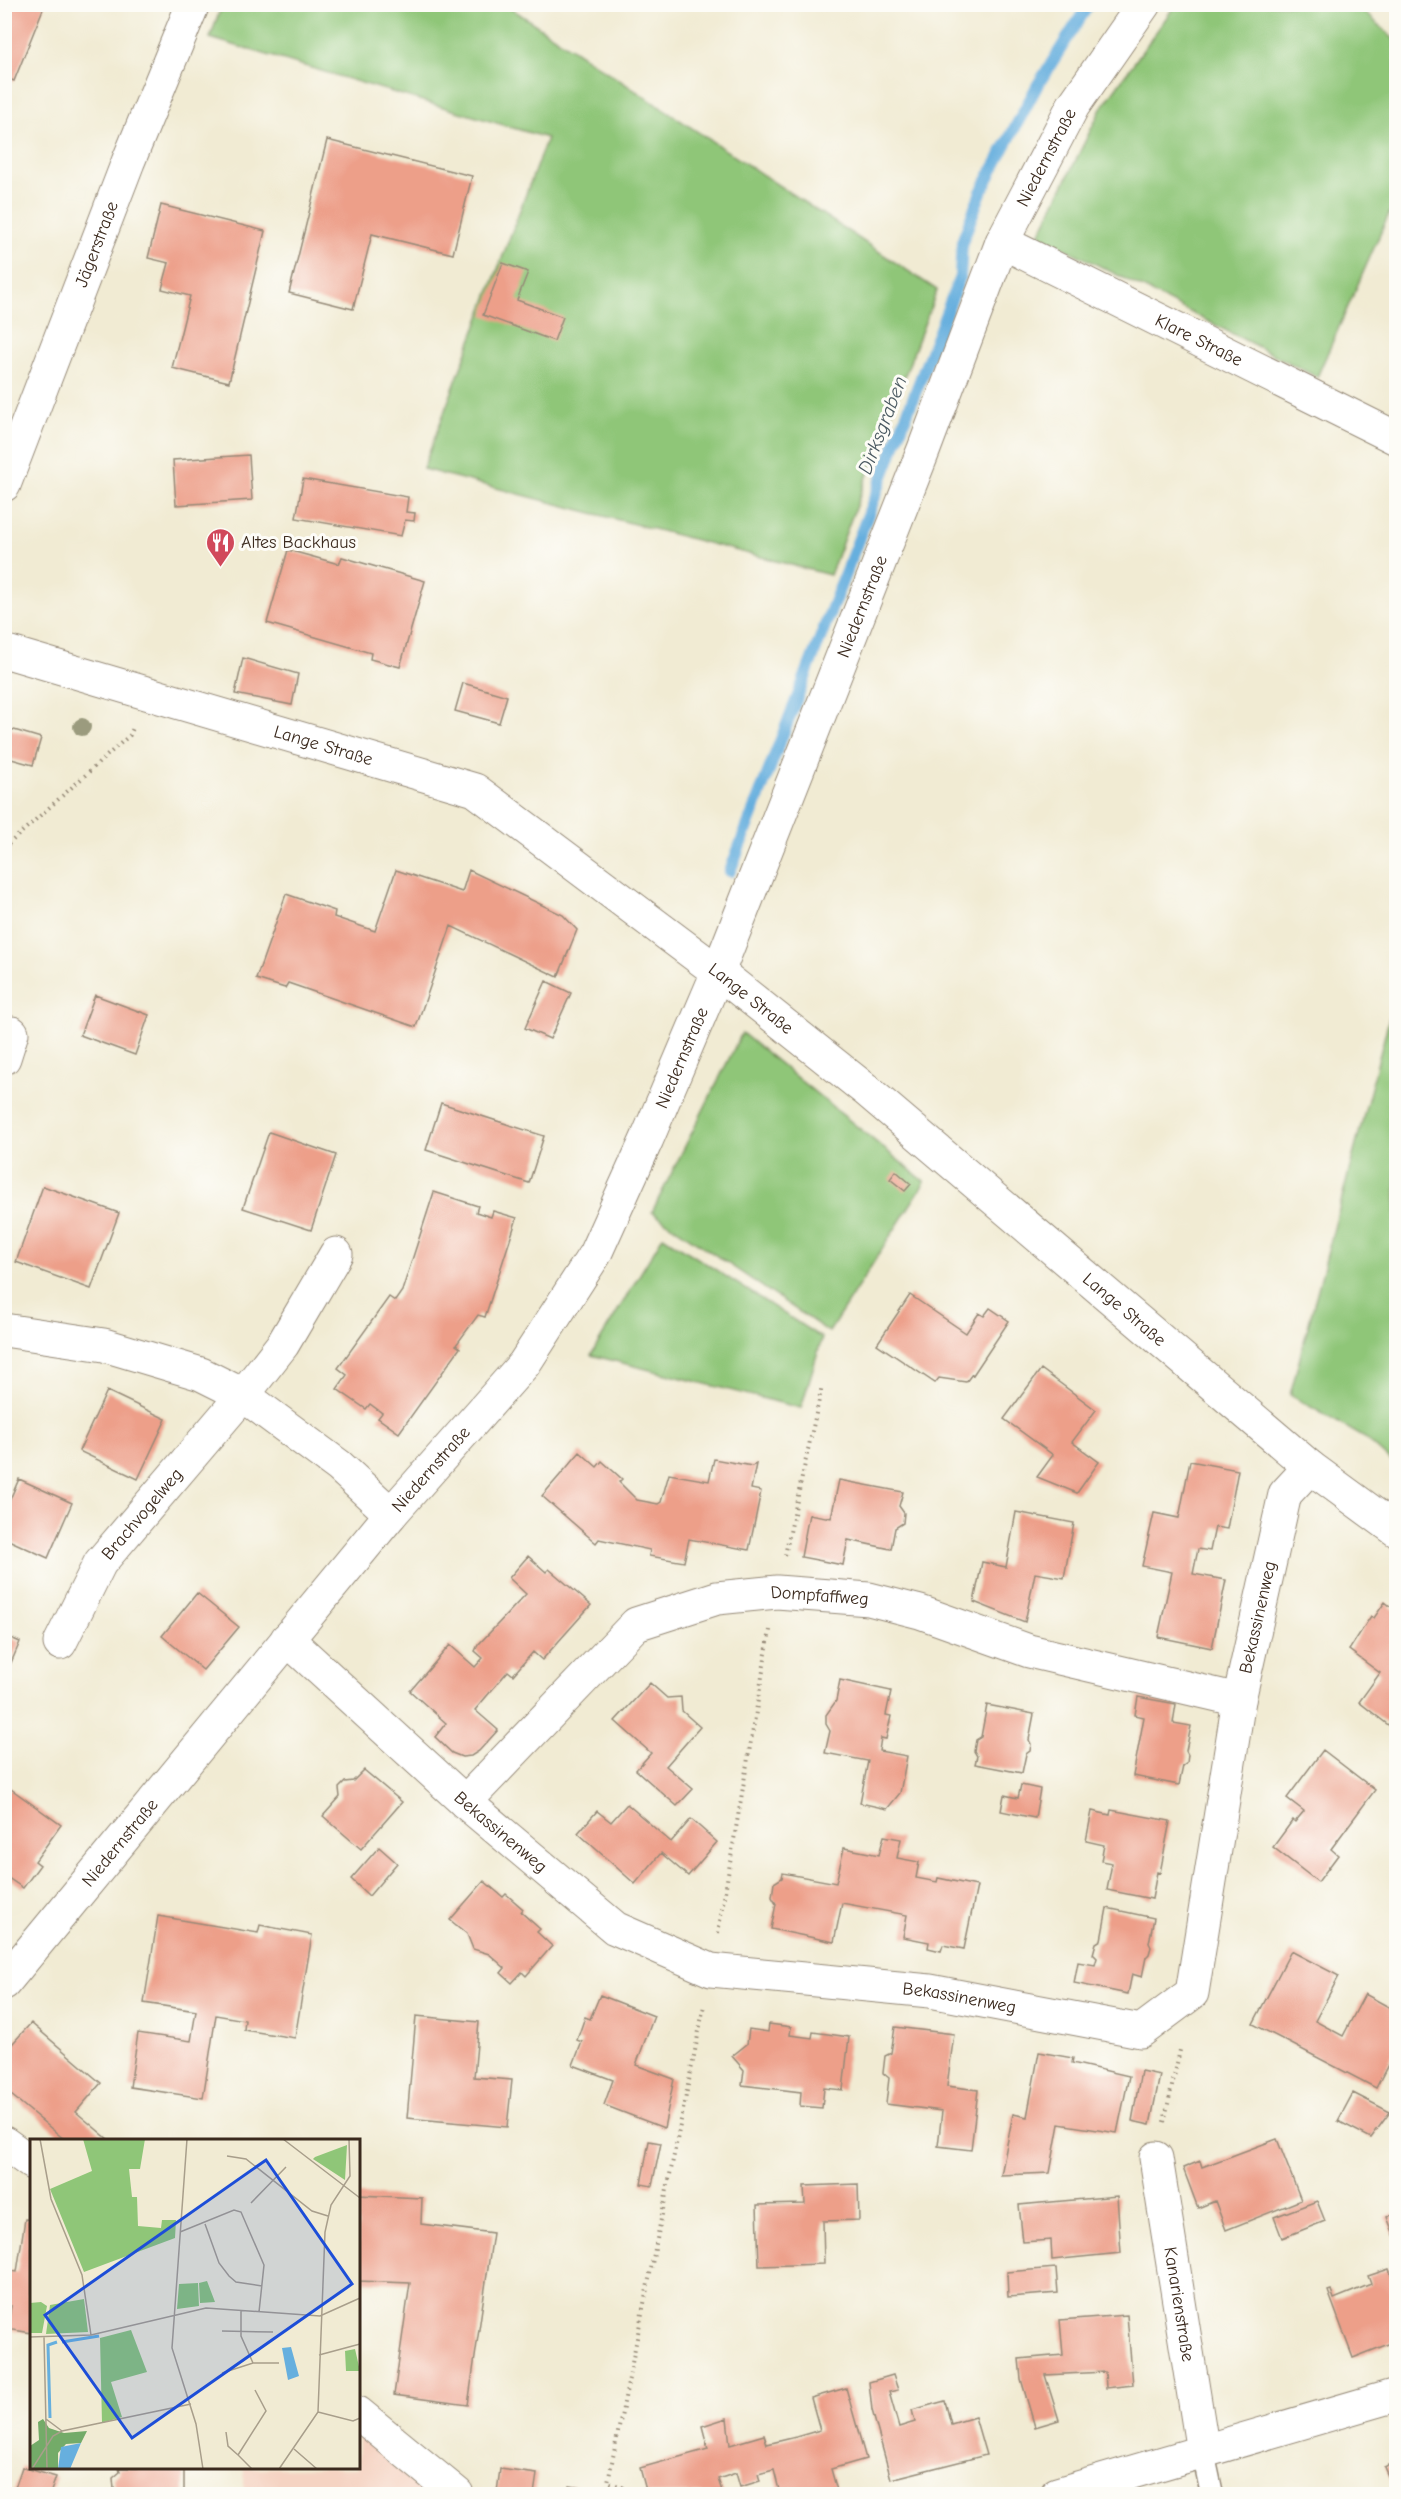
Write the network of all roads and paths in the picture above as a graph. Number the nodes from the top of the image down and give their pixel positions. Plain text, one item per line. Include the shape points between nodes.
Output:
1 (193, 4) edge
2 (1144, 4) edge
3 (1002, 242) junction
4 (1396, 438) edge
5 (4, 485) edge
6 (4, 651) edge
7 (147, 694) junction
8 (4, 848) edge
9 (718, 972) junction
10 (336, 1254) dead end
11 (4, 1330) edge
12 (822, 1386) dead end
13 (243, 1395) junction
14 (1310, 1467) junction
15 (391, 1514) junction
16 (1396, 1530) edge
17 (777, 1592) junction
18 (286, 1639) junction
19 (60, 1643) dead end
20 (1239, 1700) junction
21 (465, 1802) junction
22 (711, 1970) junction
23 (4, 1983) edge
24 (1192, 1993) junction
25 (4, 2143) edge
26 (1156, 2158) joint
27 (30, 2162) edge
28 (1396, 2395) edge
29 (360, 2415) edge
30 (1203, 2452) junction
31 (457, 2494) edge
32 (621, 2494) edge
33 (1057, 2494) edge
34 (1212, 2494) edge

1 - 5 street, Jägerstraße
2 - 3 street, Niedernstraße via 1073,106
3 - 4 street, Klare Straße
3 - 9 street, Niedernstraße
6 - 7 street, Lange Straße
7 - 8 path via 130,735
7 - 9 street, Lange Straße via 475,790
9 - 14 street, Lange Straße via 865,1089
9 - 15 street, Niedernstraße via 595,1254 524,1364
10 - 13 street, Brachvogelweg via 283,1344
11 - 13 street via 104,1345 201,1374
12 - 17 path
13 - 15 street via 339,1466
13 - 19 street, Brachvogelweg via 100,1563
14 - 16 street, Lange Straße
14 - 20 street, Bekassinenweg via 1285,1494
15 - 18 street, Niedernstraße
17 - 20 street, Dompfaffweg via 869,1599 920,1612 1029,1651
17 - 21 street, Dompfaffweg via 717,1598 636,1624
17 - 22 path
18 - 21 street, Bekassinenweg
18 - 23 street, Niedernstraße
20 - 24 street, Bekassinenweg
21 - 22 street, Bekassinenweg via 615,1928
22 - 24 street, Bekassinenweg via 930,1991 1141,2031
22 - 32 path via 608,2482 622,2487
24 - 26 path
25 - 27 street
26 - 30 street, Kanarienstraße
28 - 30 street
29 - 31 street
30 - 33 street
30 - 34 lane

